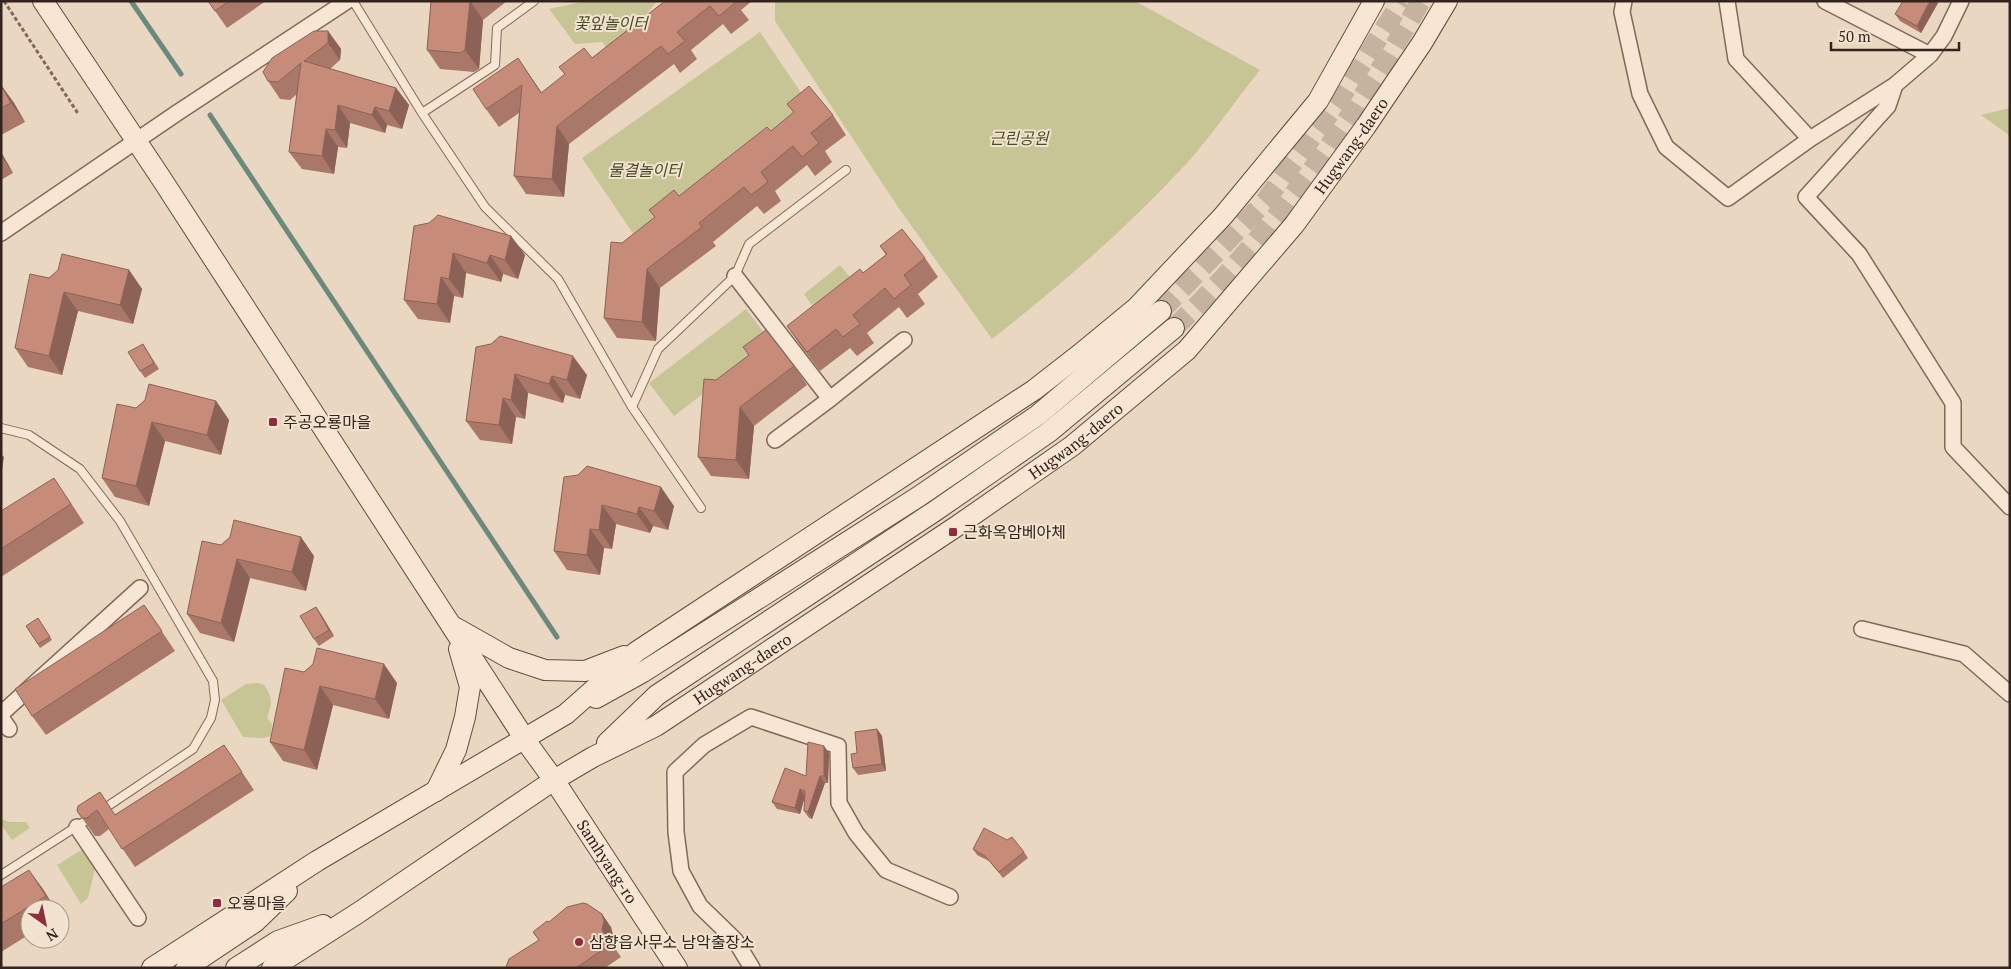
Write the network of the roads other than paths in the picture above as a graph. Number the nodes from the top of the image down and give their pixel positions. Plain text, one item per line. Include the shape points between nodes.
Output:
1 (43, 1) edge
2 (347, 1) edge
3 (352, 1) edge
4 (534, 1) edge
5 (1374, 1) edge
6 (1447, 1) edge
7 (1624, 1) edge
8 (1727, 1) edge
9 (1825, 1) edge
10 (1961, 1) edge
11 (1930, 55) junction
12 (1895, 85) junction
13 (422, 113) junction
14 (1810, 139) junction
15 (137, 142) junction
16 (846, 170) dead end
17 (1, 233) edge
18 (735, 276) junction
19 (1161, 311) tunnel mouth
20 (1174, 328) tunnel mouth
21 (904, 340) dead end
22 (830, 399) junction
23 (632, 407) junction
24 (1, 428) edge
25 (775, 440) dead end
26 (2010, 507) edge
27 (701, 508) dead end
28 (140, 588) dead end
29 (452, 625) junction
30 (1862, 629) dead end
31 (636, 652) junction
32 (2010, 694) edge
33 (566, 714) junction
34 (4, 720) edge
35 (525, 739) junction
36 (593, 756) junction
37 (554, 780) junction
38 (436, 791) junction
39 (77, 826) junction
40 (317, 861) junction
41 (1, 875) edge
42 (950, 897) dead end
43 (358, 912) junction
44 (138, 918) dead end
45 (152, 968) edge
46 (186, 968) edge
47 (236, 968) edge
48 (272, 968) edge
49 (677, 968) edge
50 (752, 968) edge

1 - 15 street, Samhyang-ro
2 - 15 street
3 - 13 lane
4 - 13 lane via 497,28 495,65
5 - 31 street via 1318,101 1223,216 1136,308 1034,390
6 - 36 street, Hugwang-daero via 1392,88 1294,225 1187,350 1072,446 957,526 656,726
7 - 14 street via 1622,12 1640,94 1666,147 1728,198
8 - 14 street via 1736,59
9 - 11 street
10 - 11 street via 1944,36
11 - 12 street
12 - 14 street
12 - 26 street via 1888,106 1806,197 1859,254 1953,403 1953,447
13 - 23 lane via 485,207 558,279
15 - 17 street
15 - 29 street, Samhyang-ro
16 - 18 lane via 749,244
18 - 22 street
18 - 23 lane via 658,349
19 - 33 street via 1038,416 918,497 643,672
20 - 36 street, Hugwang-daero via 1049,432 657,696
21 - 22 street
22 - 25 street
23 - 27 lane
24 - 39 lane via 29,435 80,469 120,521 213,681 211,718 193,749
28 - 34 street
29 - 31 street via 509,658 545,670 584,671
29 - 35 street, Samhyang-ro
29 - 38 street via 470,687 456,750
30 - 32 street via 1964,654
31 - 33 street
33 - 35 street
35 - 37 street, Samhyang-ro
35 - 38 street
36 - 37 street, Hugwang-daero
37 - 43 street, Hugwang-daero
37 - 49 street, Samhyang-ro
38 - 40 street
39 - 41 lane
39 - 44 street
40 - 45 street
40 - 46 street via 256,922
42 - 50 street via 886,870 856,833 839,803 838,746 751,717 704,744 675,772 676,832 681,871 700,906 735,940
43 - 47 street, Hugwang-daero via 278,942
43 - 48 street, Hugwang-daero

